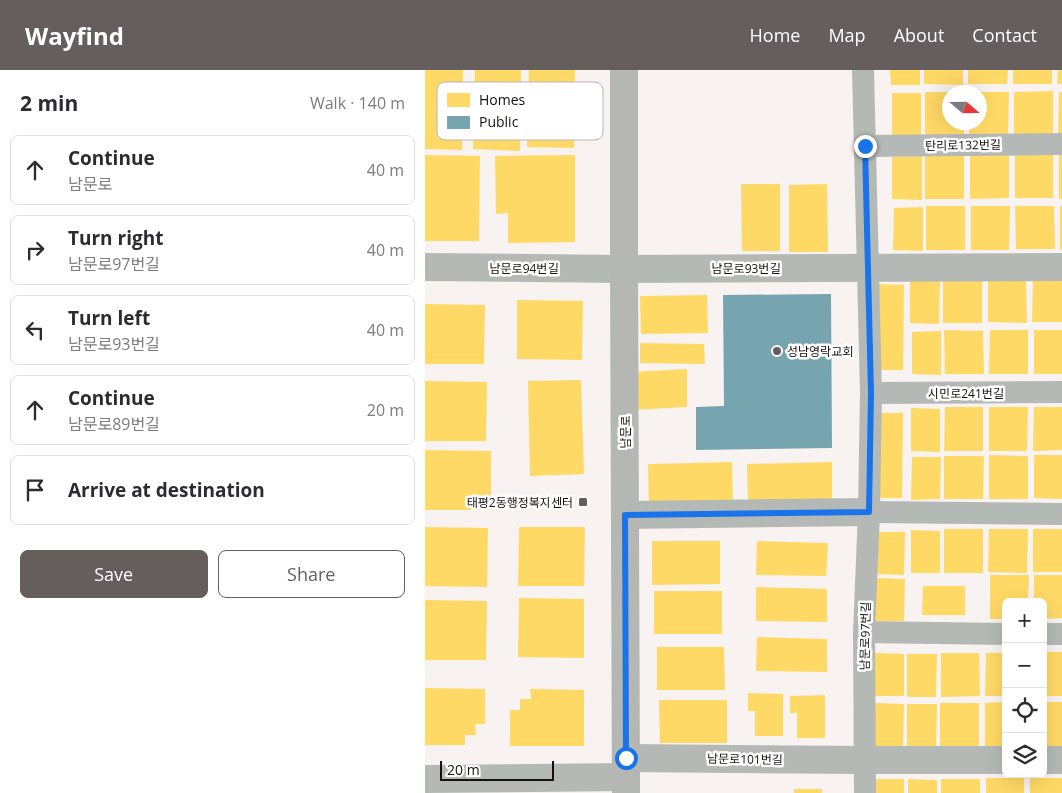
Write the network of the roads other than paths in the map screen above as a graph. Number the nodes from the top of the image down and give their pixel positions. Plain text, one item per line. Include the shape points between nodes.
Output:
1 (624, 70) edge
2 (863, 70) edge
3 (1062, 144) edge
4 (865, 146) junction
5 (425, 267) edge
6 (1062, 267) edge
7 (868, 268) junction
8 (624, 269) junction
9 (1062, 392) edge
10 (871, 393) junction
11 (869, 512) junction
12 (1062, 514) edge
13 (625, 515) junction
14 (864, 632) junction
15 (1002, 634) edge
16 (1047, 634) edge
17 (1062, 634) edge
18 (865, 760) junction
19 (1002, 760) edge
20 (1047, 760) edge
21 (1062, 760) edge
22 (626, 776) edge
23 (425, 779) edge
24 (865, 793) edge

1 - 8 main road, 남문로
2 - 4 lane
3 - 4 lane, 탄리로132번길
4 - 7 lane
5 - 8 street, 남문로94번길
6 - 7 street, 남문로93번길
7 - 8 street, 남문로93번길
7 - 10 lane
8 - 13 main road, 남문로
9 - 10 lane, 시민로241번길
10 - 11 lane
11 - 12 lane
11 - 13 street
11 - 14 lane, 남문로97번길
13 - 22 main road, 남문로
14 - 15 lane
14 - 18 lane, 남문로97번길
16 - 17 lane
18 - 19 street, 남문로101번길
18 - 22 street, 남문로101번길
18 - 24 lane
20 - 21 street
22 - 23 street, 남문로101번길

